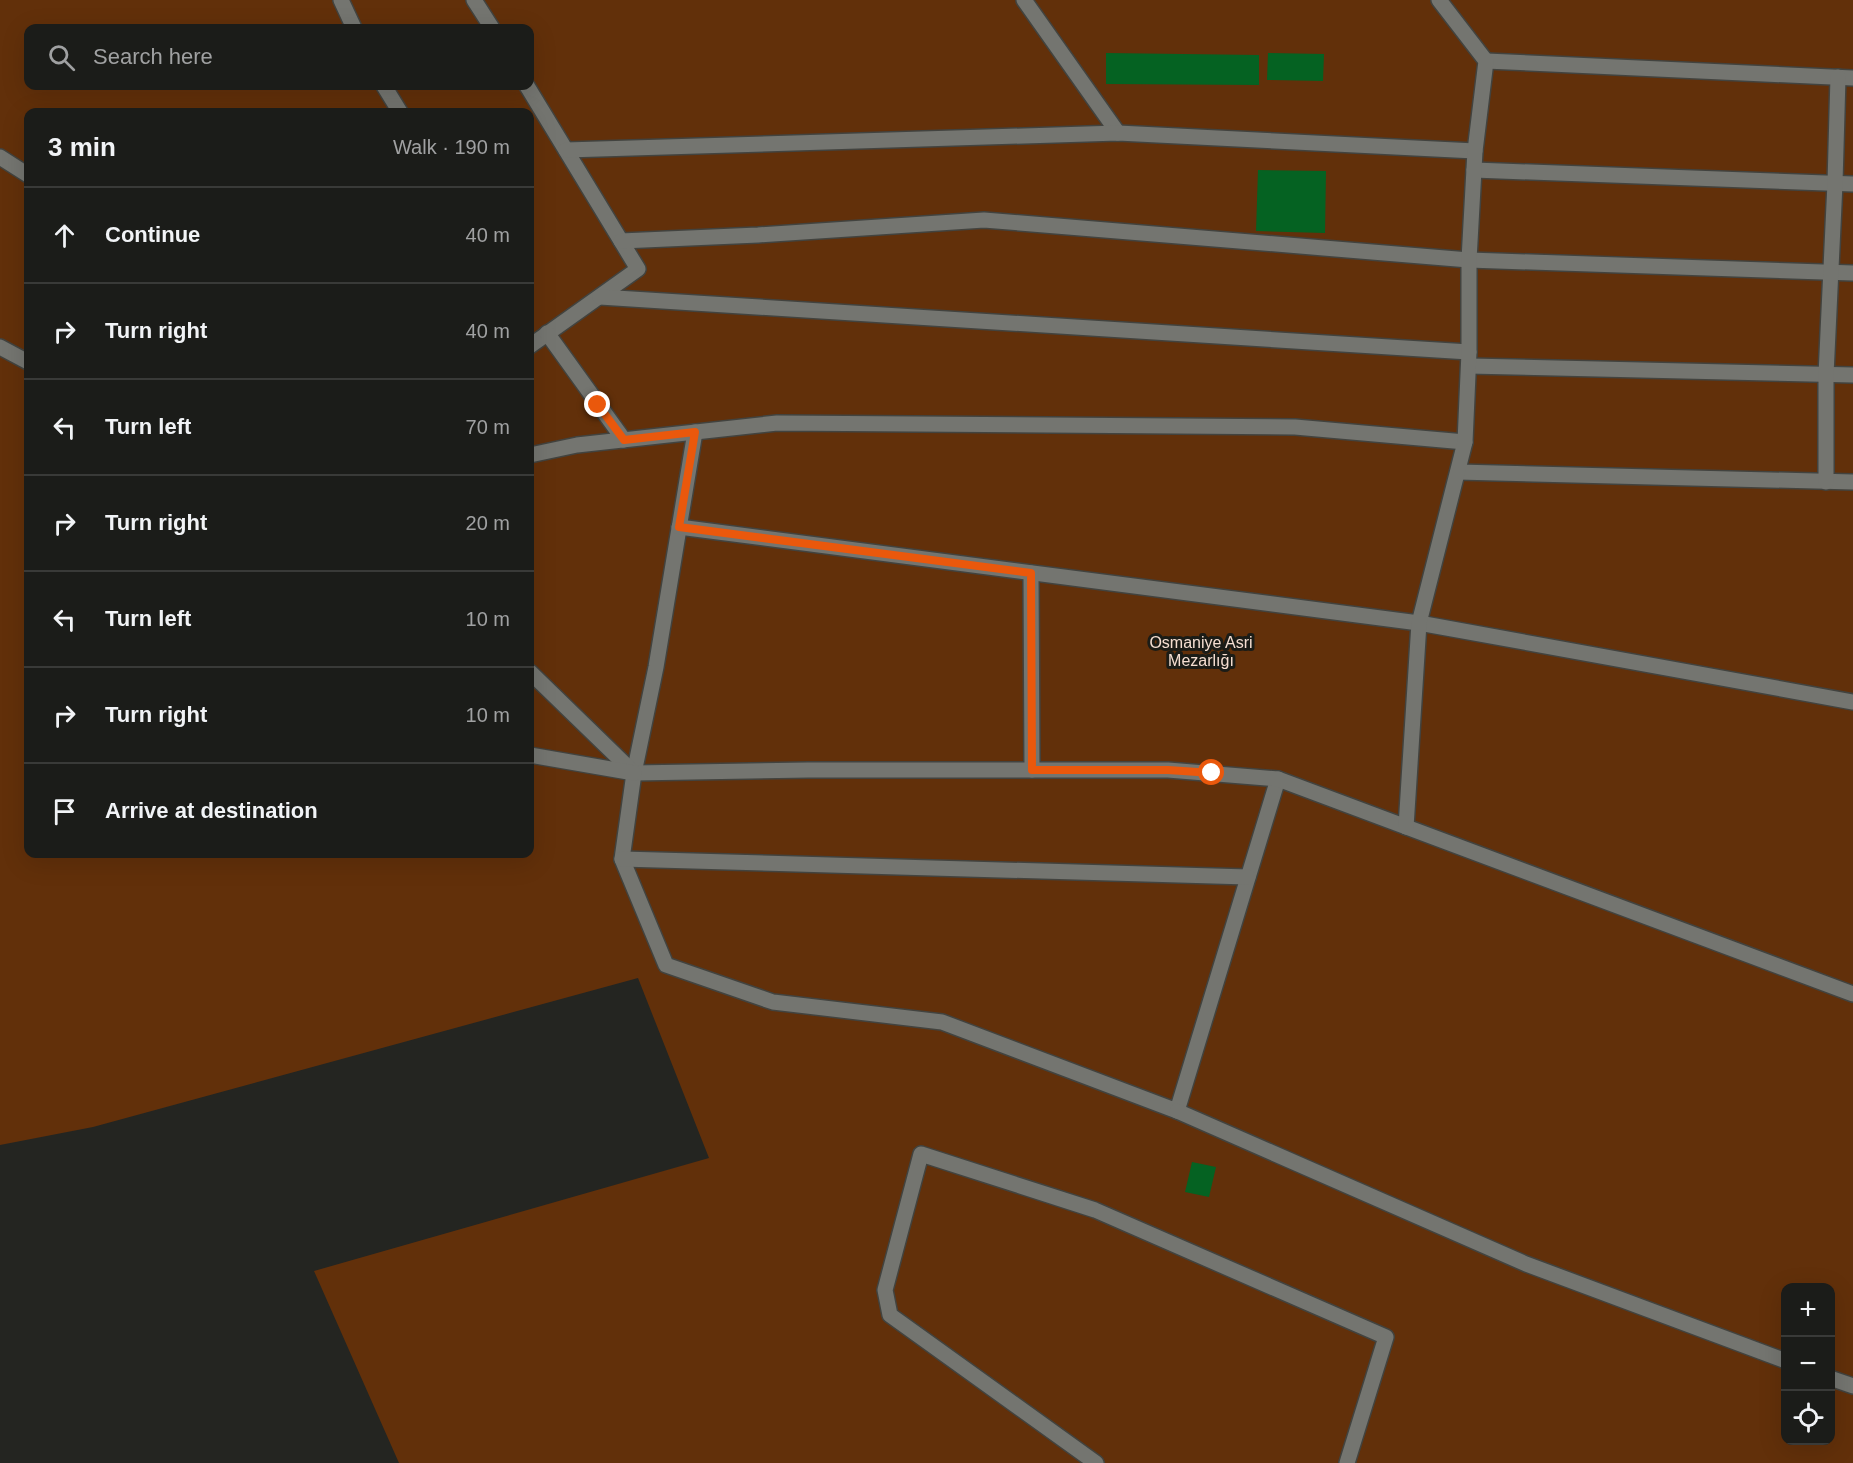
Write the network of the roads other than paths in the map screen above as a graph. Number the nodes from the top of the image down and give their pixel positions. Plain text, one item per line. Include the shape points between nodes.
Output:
1 (341, 0) edge
2 (474, 0) edge
3 (1024, 0) edge
4 (1439, 0) edge
5 (352, 24) edge
6 (489, 24) edge
7 (1486, 61) junction
8 (1845, 77) edge
9 (386, 90) edge
10 (528, 90) edge
11 (398, 108) edge
12 (1118, 133) junction
13 (566, 150) junction
14 (1475, 151) junction
15 (0, 157) edge
16 (1474, 170) junction
17 (24, 173) edge
18 (1835, 183) junction
19 (1853, 184) edge
20 (621, 241) junction
21 (1469, 260) junction
22 (1831, 273) junction
23 (1853, 273) edge
24 (600, 297) junction
25 (548, 333) junction
26 (534, 343) edge
27 (0, 346) edge
28 (1469, 359) junction
29 (24, 360) edge
30 (1826, 375) junction
31 (1853, 375) edge
32 (695, 432) junction
33 (624, 440) junction
34 (1466, 442) junction
35 (534, 454) edge
36 (1458, 472) junction
37 (1826, 482) junction
38 (1853, 483) edge
39 (679, 527) junction
40 (1031, 573) junction
41 (1419, 623) junction
42 (534, 676) edge
43 (1853, 702) edge
44 (534, 756) edge
45 (1032, 770) junction
46 (634, 773) junction
47 (1278, 779) junction
48 (1406, 826) junction
49 (622, 860) junction
50 (1248, 877) junction
51 (1853, 994) edge
52 (1177, 1111) junction
53 (1781, 1360) edge
54 (1835, 1380) edge
55 (1853, 1386) edge
56 (1096, 1463) edge
57 (1347, 1463) edge

1 - 5 street
2 - 6 street
3 - 12 street
4 - 7 street
7 - 8 street
7 - 14 street
8 - 18 street
9 - 11 street
10 - 13 street
12 - 13 street
12 - 14 street
13 - 20 street
14 - 16 street
15 - 17 street
16 - 18 street
16 - 21 street
18 - 19 street
18 - 22 street
20 - 21 street via 984,220
20 - 24 street via 638,269
21 - 22 street
21 - 28 street
22 - 23 street
22 - 30 street
24 - 25 street
24 - 28 street
25 - 26 street
25 - 33 street
27 - 29 street
28 - 30 street
28 - 34 street
30 - 31 street
30 - 37 street
32 - 33 street
32 - 34 street via 777,423 1295,427
32 - 39 street
33 - 35 street
34 - 36 street
36 - 37 street
36 - 41 street
37 - 38 street
39 - 40 street
39 - 46 street
40 - 41 street
40 - 45 street
41 - 43 street
41 - 48 street
42 - 46 street
44 - 46 street
45 - 46 street
45 - 47 street via 1168,770
46 - 49 street
47 - 48 street
47 - 50 street
48 - 51 street
49 - 50 street
49 - 52 street via 666,965 773,1002 942,1022
50 - 52 street
52 - 53 street via 1526,1264
54 - 55 street
56 - 57 street via 890,1315 885,1290 921,1154 1095,1210 1386,1337

